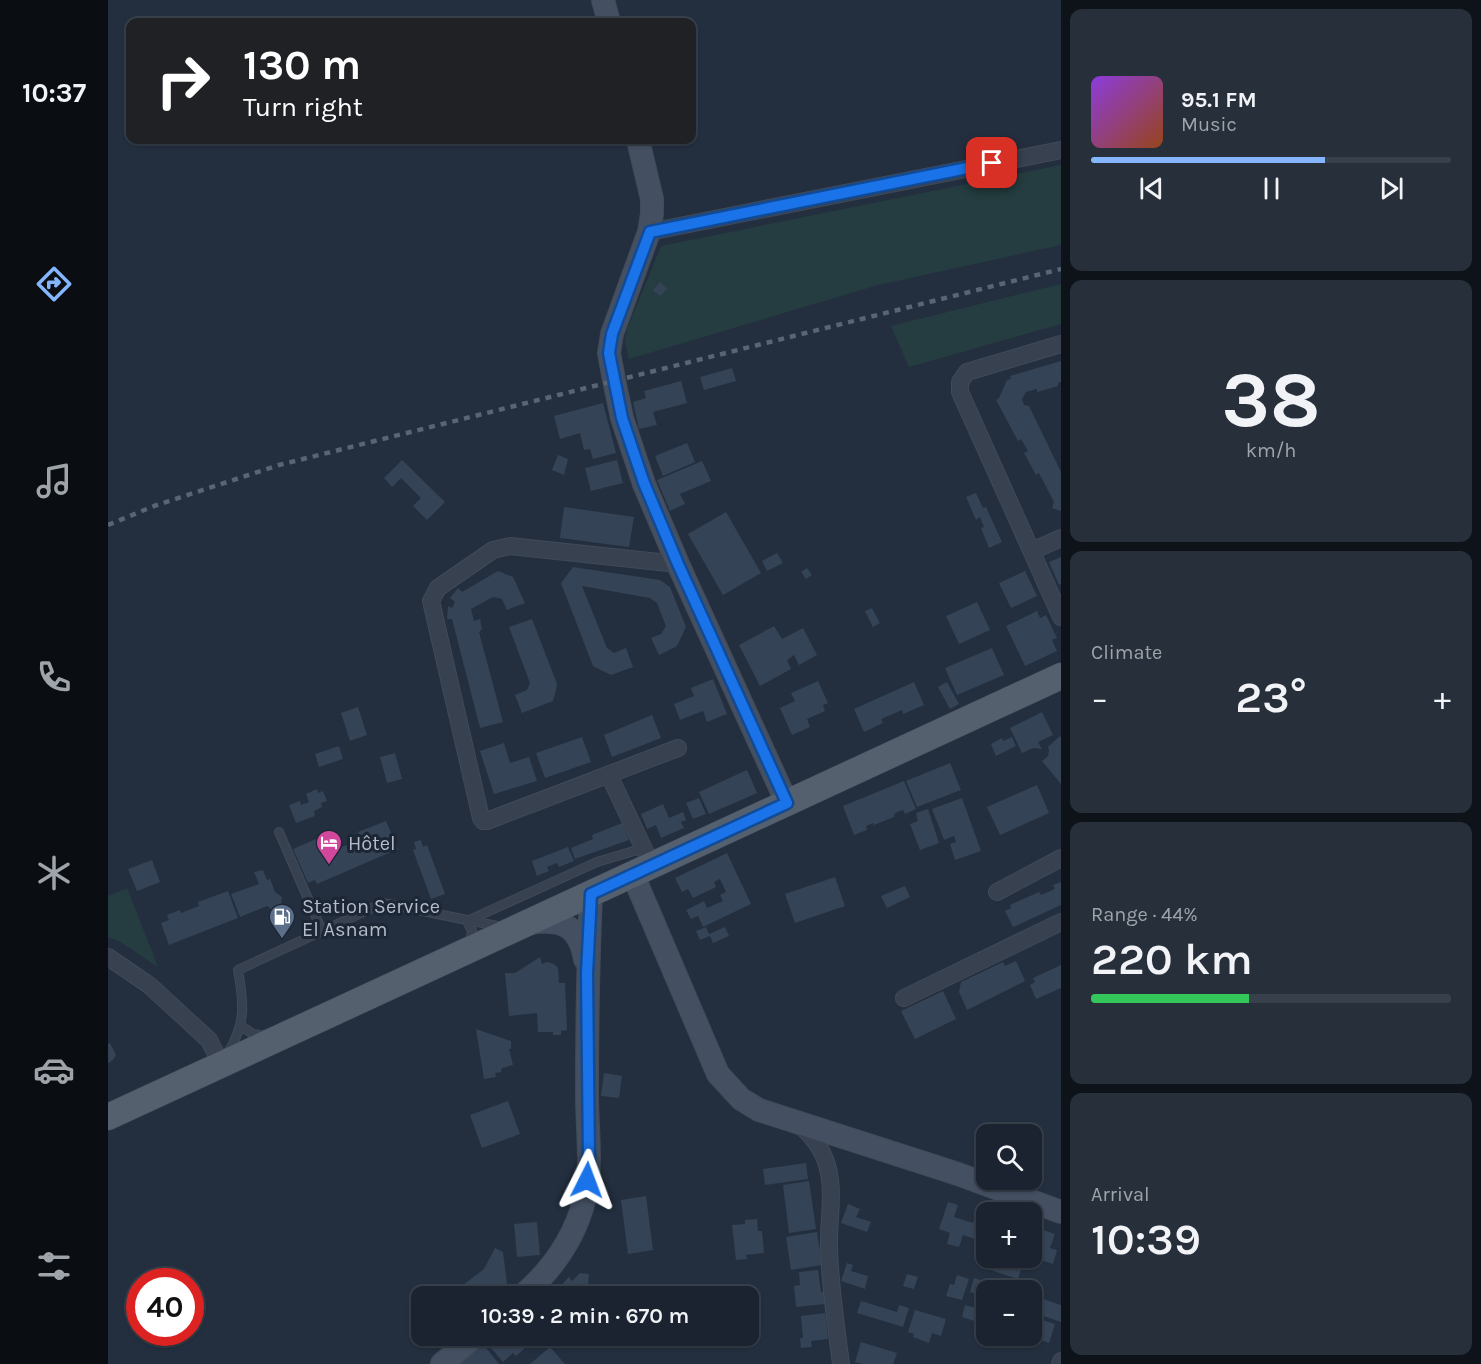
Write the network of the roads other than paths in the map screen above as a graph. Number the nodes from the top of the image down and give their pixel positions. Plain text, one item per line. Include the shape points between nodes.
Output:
1 (603, 0) edge
2 (608, 18) edge
3 (639, 144) edge
4 (1061, 150) edge
5 (650, 232) junction
6 (1061, 344) edge
7 (1061, 538) edge
8 (1032, 551) junction
9 (678, 564) junction
10 (1059, 608) edge
11 (1061, 676) edge
12 (678, 748) dead end
13 (609, 775) junction
14 (787, 803) junction
15 (279, 832) dead end
16 (1061, 858) edge
17 (643, 863) junction
18 (997, 892) dead end
19 (591, 894) junction
20 (467, 921) junction
21 (1061, 922) edge
22 (521, 926) junction
23 (322, 931) junction
24 (465, 952) junction
25 (108, 957) edge
26 (587, 973) junction
27 (904, 998) dead end
28 (242, 1026) junction
29 (285, 1035) junction
30 (221, 1064) junction
31 (108, 1117) edge
32 (794, 1120) junction
33 (859, 1142) junction
34 (826, 1162) junction
35 (1061, 1212) edge
36 (532, 1286) edge
37 (463, 1346) edge
38 (442, 1364) edge
39 (841, 1364) edge

1 - 2 street
3 - 5 street via 652,199
4 - 5 street
5 - 9 street via 612,334 609,353 622,418
6 - 8 street via 967,372 960,382 960,393
7 - 8 street
8 - 10 street
9 - 13 street via 510,546 493,550 438,588 431,601 483,821
9 - 14 street
11 - 14 main road
12 - 13 street
13 - 17 street
14 - 17 main road
15 - 23 lane
16 - 18 street
17 - 19 main road
17 - 20 lane via 597,862
17 - 32 street via 718,1074 741,1099 759,1110
19 - 22 main road
19 - 26 street
20 - 22 lane
20 - 23 lane via 383,903
20 - 24 lane via 472,939
21 - 27 street
22 - 24 main road
22 - 26 street via 543,921 570,927 579,938
23 - 28 lane via 238,970 244,1000
24 - 29 main road
25 - 30 street via 149,985 209,1040
26 - 36 street via 589,1161 585,1200 561,1253
28 - 29 lane via 253,1034
28 - 30 lane
29 - 30 main road
30 - 31 main road
32 - 33 street
32 - 34 street via 809,1133
33 - 34 street via 837,1147
33 - 35 street
34 - 39 street via 831,1200 829,1247
37 - 38 street

